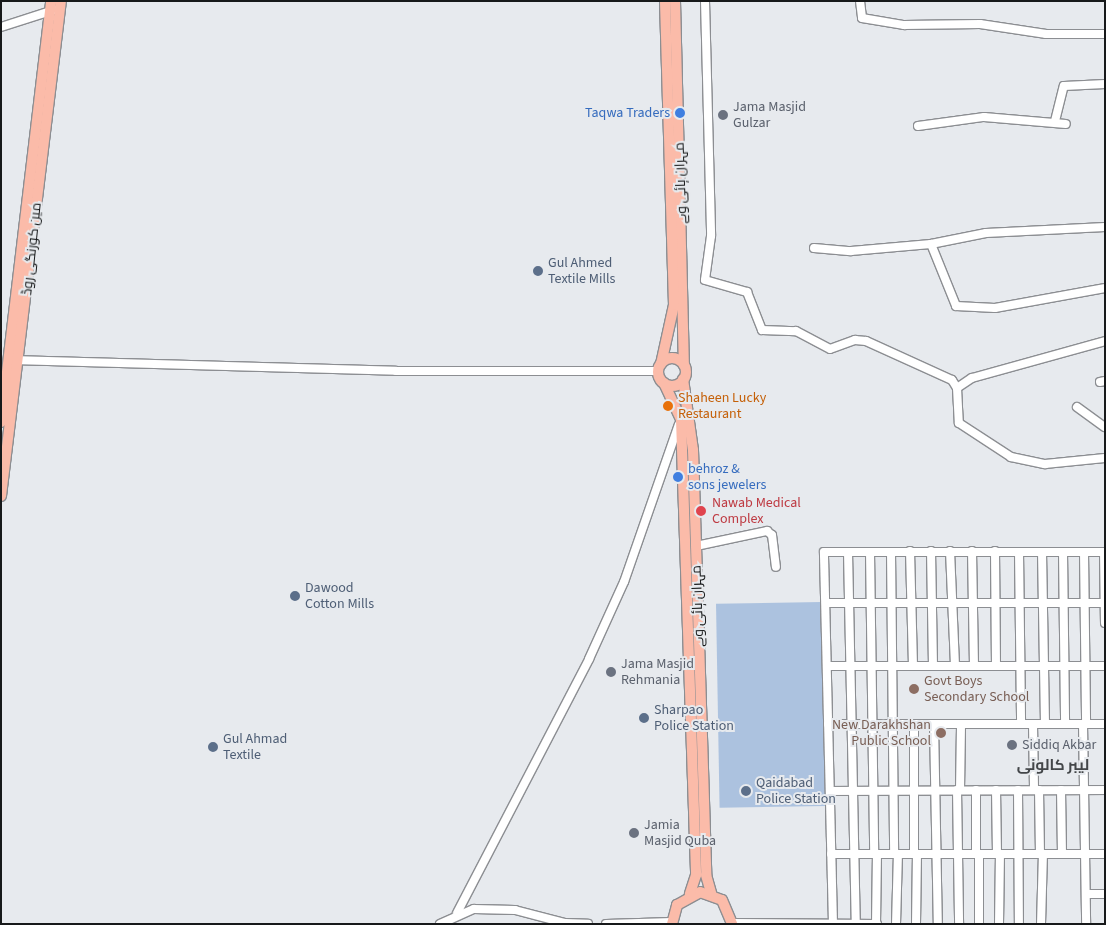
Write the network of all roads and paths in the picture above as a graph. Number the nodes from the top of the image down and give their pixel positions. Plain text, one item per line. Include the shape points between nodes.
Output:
1 (665, 1) edge
2 (675, 1) edge
3 (705, 1) edge
4 (860, 1) edge
5 (55, 5) edge
6 (1, 27) edge
7 (1105, 34) edge
8 (1105, 84) edge
9 (1055, 121) junction
10 (1066, 124) dead end
11 (918, 126) dead end
12 (1105, 227) edge
13 (931, 244) junction
14 (814, 248) dead end
15 (1105, 288) edge
16 (1105, 341) edge
17 (13, 360) junction
18 (684, 365) junction
19 (659, 367) junction
20 (683, 379) junction
21 (664, 383) junction
22 (957, 388) junction
23 (1077, 407) dead end
24 (681, 419) junction
25 (1, 422) edge
26 (1105, 427) edge
27 (1105, 458) edge
28 (1, 496) edge
29 (696, 546) junction
30 (931, 551) junction
31 (950, 551) junction
32 (972, 551) junction
33 (848, 552) junction
34 (870, 552) junction
35 (891, 552) junction
36 (910, 552) junction
37 (995, 552) junction
38 (1018, 552) junction
39 (1042, 552) junction
40 (1063, 552) junction
41 (1084, 552) junction
42 (1104, 552) edge
43 (776, 567) dead end
44 (1020, 601) junction
45 (892, 602) junction
46 (912, 602) junction
47 (932, 602) junction
48 (953, 602) junction
49 (974, 602) junction
50 (995, 602) junction
51 (1043, 602) junction
52 (1064, 602) junction
53 (1084, 602) junction
54 (1104, 602) edge
55 (826, 603) junction
56 (850, 603) junction
57 (870, 603) junction
58 (1105, 623) edge
59 (827, 666) junction
60 (852, 666) junction
61 (872, 666) junction
62 (893, 666) junction
63 (913, 666) junction
64 (933, 666) junction
65 (954, 666) junction
66 (974, 666) junction
67 (996, 666) junction
68 (1022, 666) junction
69 (1043, 666) junction
70 (1064, 666) junction
71 (1085, 666) junction
72 (1105, 666) edge
73 (828, 724) junction
74 (852, 724) junction
75 (873, 724) junction
76 (895, 724) junction
77 (914, 724) junction
78 (934, 724) junction
79 (961, 724) junction
80 (1020, 724) junction
81 (1033, 724) junction
82 (1045, 724) junction
83 (1065, 724) junction
84 (1084, 724) junction
85 (1105, 724) edge
86 (874, 790) junction
87 (895, 790) junction
88 (914, 790) junction
89 (935, 790) junction
90 (959, 790) junction
91 (976, 790) junction
92 (996, 790) junction
93 (1018, 790) junction
94 (1036, 790) junction
95 (1061, 790) junction
96 (1085, 790) junction
97 (1105, 790) edge
98 (830, 791) junction
99 (853, 791) junction
100 (831, 854) junction
101 (855, 854) junction
102 (875, 854) junction
103 (896, 854) junction
104 (916, 854) junction
105 (937, 854) junction
106 (958, 854) junction
107 (977, 854) junction
108 (998, 854) junction
109 (1021, 854) junction
110 (1042, 854) junction
111 (1062, 854) junction
112 (1087, 854) junction
113 (1105, 854) edge
114 (711, 893) junction
115 (690, 894) junction
116 (1086, 894) junction
117 (1105, 894) edge
118 (457, 913) junction
119 (672, 923) edge
120 (732, 923) edge
121 (440, 924) edge
122 (588, 924) edge
123 (606, 924) edge
124 (833, 924) edge
125 (856, 924) edge
126 (876, 924) edge
127 (896, 924) edge
128 (916, 924) edge
129 (938, 924) edge
130 (959, 924) edge
131 (979, 924) edge
132 (999, 924) edge
133 (1019, 924) edge
134 (1041, 924) edge
135 (1086, 924) edge

1 - 19 main road via 674,305
2 - 18 main road, مہران ہائی وے
3 - 22 street via 712,236 705,280 747,292 762,330 796,332 830,349 855,340 866,341 952,380
4 - 7 street via 862,18 904,25 980,24 1046,34
5 - 6 street
5 - 17 main road, مین کورنگی روڈ
8 - 9 street via 1064,86
9 - 10 street
9 - 11 street via 984,116
12 - 13 street via 986,233
13 - 14 street via 851,251
13 - 15 street via 956,306 995,308
16 - 22 street via 972,378
17 - 19 street via 396,371
17 - 25 main road, مین کورنگی روڈ
17 - 28 main road, مین کورنگی روڈ
18 - 19 main road via 670,358
18 - 20 main road
19 - 21 main road
20 - 21 main road via 675,385
20 - 29 main road, مہران ہائی وے via 691,414
21 - 24 main road
22 - 27 street via 959,423 1004,454 1045,464
23 - 26 street
24 - 115 main road via 696,875
24 - 118 street via 624,582 589,659
29 - 43 street via 767,531 772,535
29 - 114 main road, مہران ہائی وے via 706,875
30 - 31 street
30 - 36 street
30 - 47 street
31 - 32 street
31 - 48 street
32 - 37 street
32 - 49 street
33 - 34 street
33 - 55 street via 824,552
33 - 56 street
34 - 35 street
34 - 57 street
35 - 36 street
35 - 45 street
36 - 46 street
37 - 38 street
37 - 50 street
38 - 39 street
38 - 44 street
39 - 40 street
39 - 51 street
40 - 41 street
40 - 52 street
41 - 42 street
41 - 53 street
42 - 54 street
44 - 50 street
44 - 51 street
44 - 68 street
45 - 46 street
45 - 57 street
45 - 62 street
46 - 47 street
46 - 63 street
47 - 48 street
47 - 64 street
48 - 49 street
48 - 65 street
49 - 50 street
49 - 66 street
50 - 67 street
51 - 52 street
51 - 69 street
52 - 53 street
52 - 70 street
53 - 54 street
53 - 71 street
54 - 58 street
55 - 56 street
55 - 59 street
56 - 57 street
56 - 60 street
57 - 61 street
59 - 60 street
59 - 73 street
60 - 61 street
60 - 74 street
61 - 62 street
61 - 75 street
62 - 63 street
62 - 76 street
63 - 64 street
64 - 65 street
65 - 66 street
66 - 67 street
67 - 68 street
68 - 69 street
68 - 80 street
69 - 70 street
69 - 82 street
70 - 71 street
70 - 83 street
71 - 72 street
71 - 84 street
73 - 74 street
73 - 98 street
74 - 75 street
74 - 99 street
75 - 76 street
75 - 86 street
76 - 77 street
76 - 87 street
77 - 78 street
77 - 88 street
78 - 79 street
78 - 89 street
79 - 80 street
79 - 90 street
80 - 81 street
81 - 82 street
81 - 94 street
82 - 83 street
83 - 84 street
84 - 85 street
84 - 96 street
86 - 87 street
86 - 99 street
86 - 102 street
87 - 88 street
87 - 103 street
88 - 89 street
88 - 104 street
89 - 90 street
89 - 105 street
90 - 91 street
90 - 106 street
91 - 92 street
91 - 107 street
92 - 93 street
92 - 108 street
93 - 94 street
93 - 109 street
94 - 95 street
94 - 110 street
95 - 96 street
95 - 111 street
96 - 97 street
96 - 112 street
98 - 99 street
98 - 100 street
99 - 101 street
100 - 101 street
100 - 124 street
101 - 102 street
101 - 125 street
102 - 103 street
102 - 126 street
103 - 104 street
103 - 127 street
104 - 105 street
104 - 128 street
105 - 106 street
105 - 129 street
106 - 107 street
106 - 130 street
107 - 108 street
107 - 131 street
108 - 109 street
108 - 132 street
109 - 110 street
109 - 133 street
110 - 111 street
110 - 134 street
111 - 112 street
112 - 113 street
112 - 116 street
114 - 115 main road
114 - 120 main road via 729,910
115 - 119 main road via 677,905
116 - 117 street
116 - 135 street
118 - 121 street
118 - 122 street via 515,910 565,923
119 - 123 street
120 - 124 street
124 - 125 street
125 - 126 street

